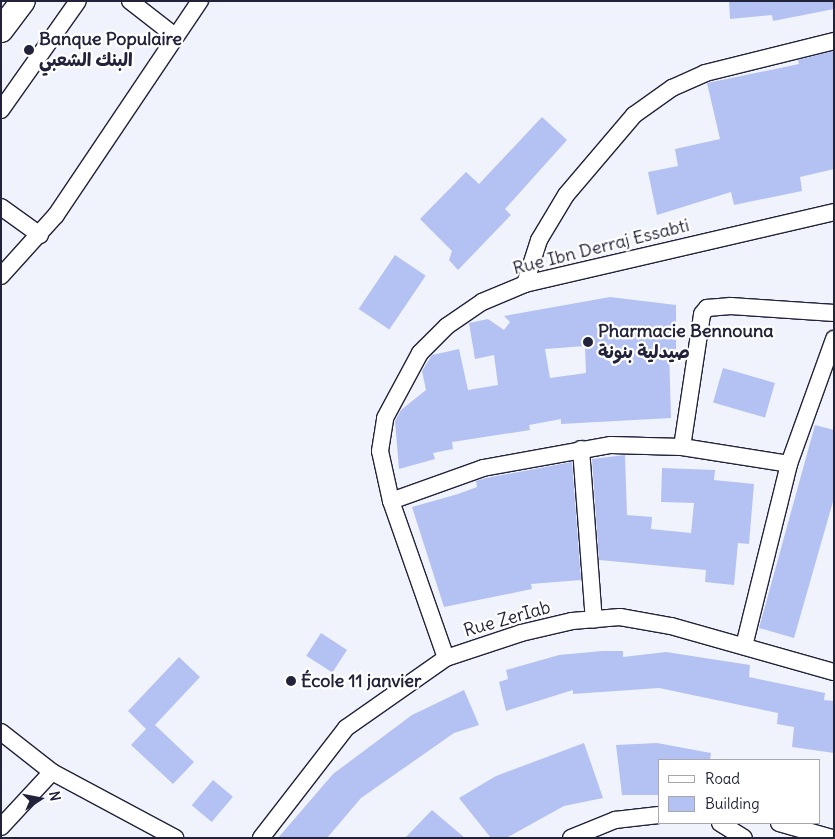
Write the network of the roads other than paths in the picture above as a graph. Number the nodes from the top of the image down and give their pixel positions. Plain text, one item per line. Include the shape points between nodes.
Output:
1 (23, 1) edge
2 (78, 1) edge
3 (130, 1) edge
4 (200, 1) edge
5 (1, 30) edge
6 (175, 36) junction
7 (834, 41) edge
8 (1, 110) edge
9 (1, 207) edge
10 (834, 212) edge
11 (40, 235) junction
12 (1, 276) edge
13 (525, 284) junction
14 (834, 313) edge
15 (834, 339) edge
16 (682, 448) junction
17 (581, 449) junction
18 (789, 464) junction
19 (391, 501) junction
20 (594, 620) junction
21 (744, 646) junction
22 (446, 658) junction
23 (834, 672) edge
24 (1, 732) edge
25 (52, 772) junction
26 (658, 816) edge
27 (722, 824) edge
28 (783, 824) edge
29 (1, 827) edge
30 (175, 838) edge
31 (261, 838) edge
32 (571, 838) edge
33 (744, 838) edge
34 (832, 838) edge

1 - 5 main road
2 - 8 street
3 - 6 street
4 - 6 street
6 - 11 street
7 - 13 street via 705,73 672,88 634,115 566,195 539,240
9 - 11 street
10 - 13 street, Rue Ibn Derraj Essabti
11 - 12 street
13 - 19 street, Rue Ibn Derraj Essabti via 482,302 447,326 410,368 385,418 380,451
14 - 16 street via 731,306 708,308 702,314
15 - 18 street
16 - 17 street via 611,445
16 - 18 street
17 - 19 street via 483,468
17 - 20 street
18 - 21 street
19 - 22 street, Rue Ibn Derraj Essabti
20 - 21 street, Rue ZerIab via 620,618 671,626
20 - 22 street, Rue ZerIab via 521,633
21 - 23 street, Rue ZerIab
22 - 31 street, Rue ZerIab via 346,728
24 - 25 street
25 - 29 street
25 - 30 street
26 - 32 street via 615,820
27 - 33 street
28 - 34 street

